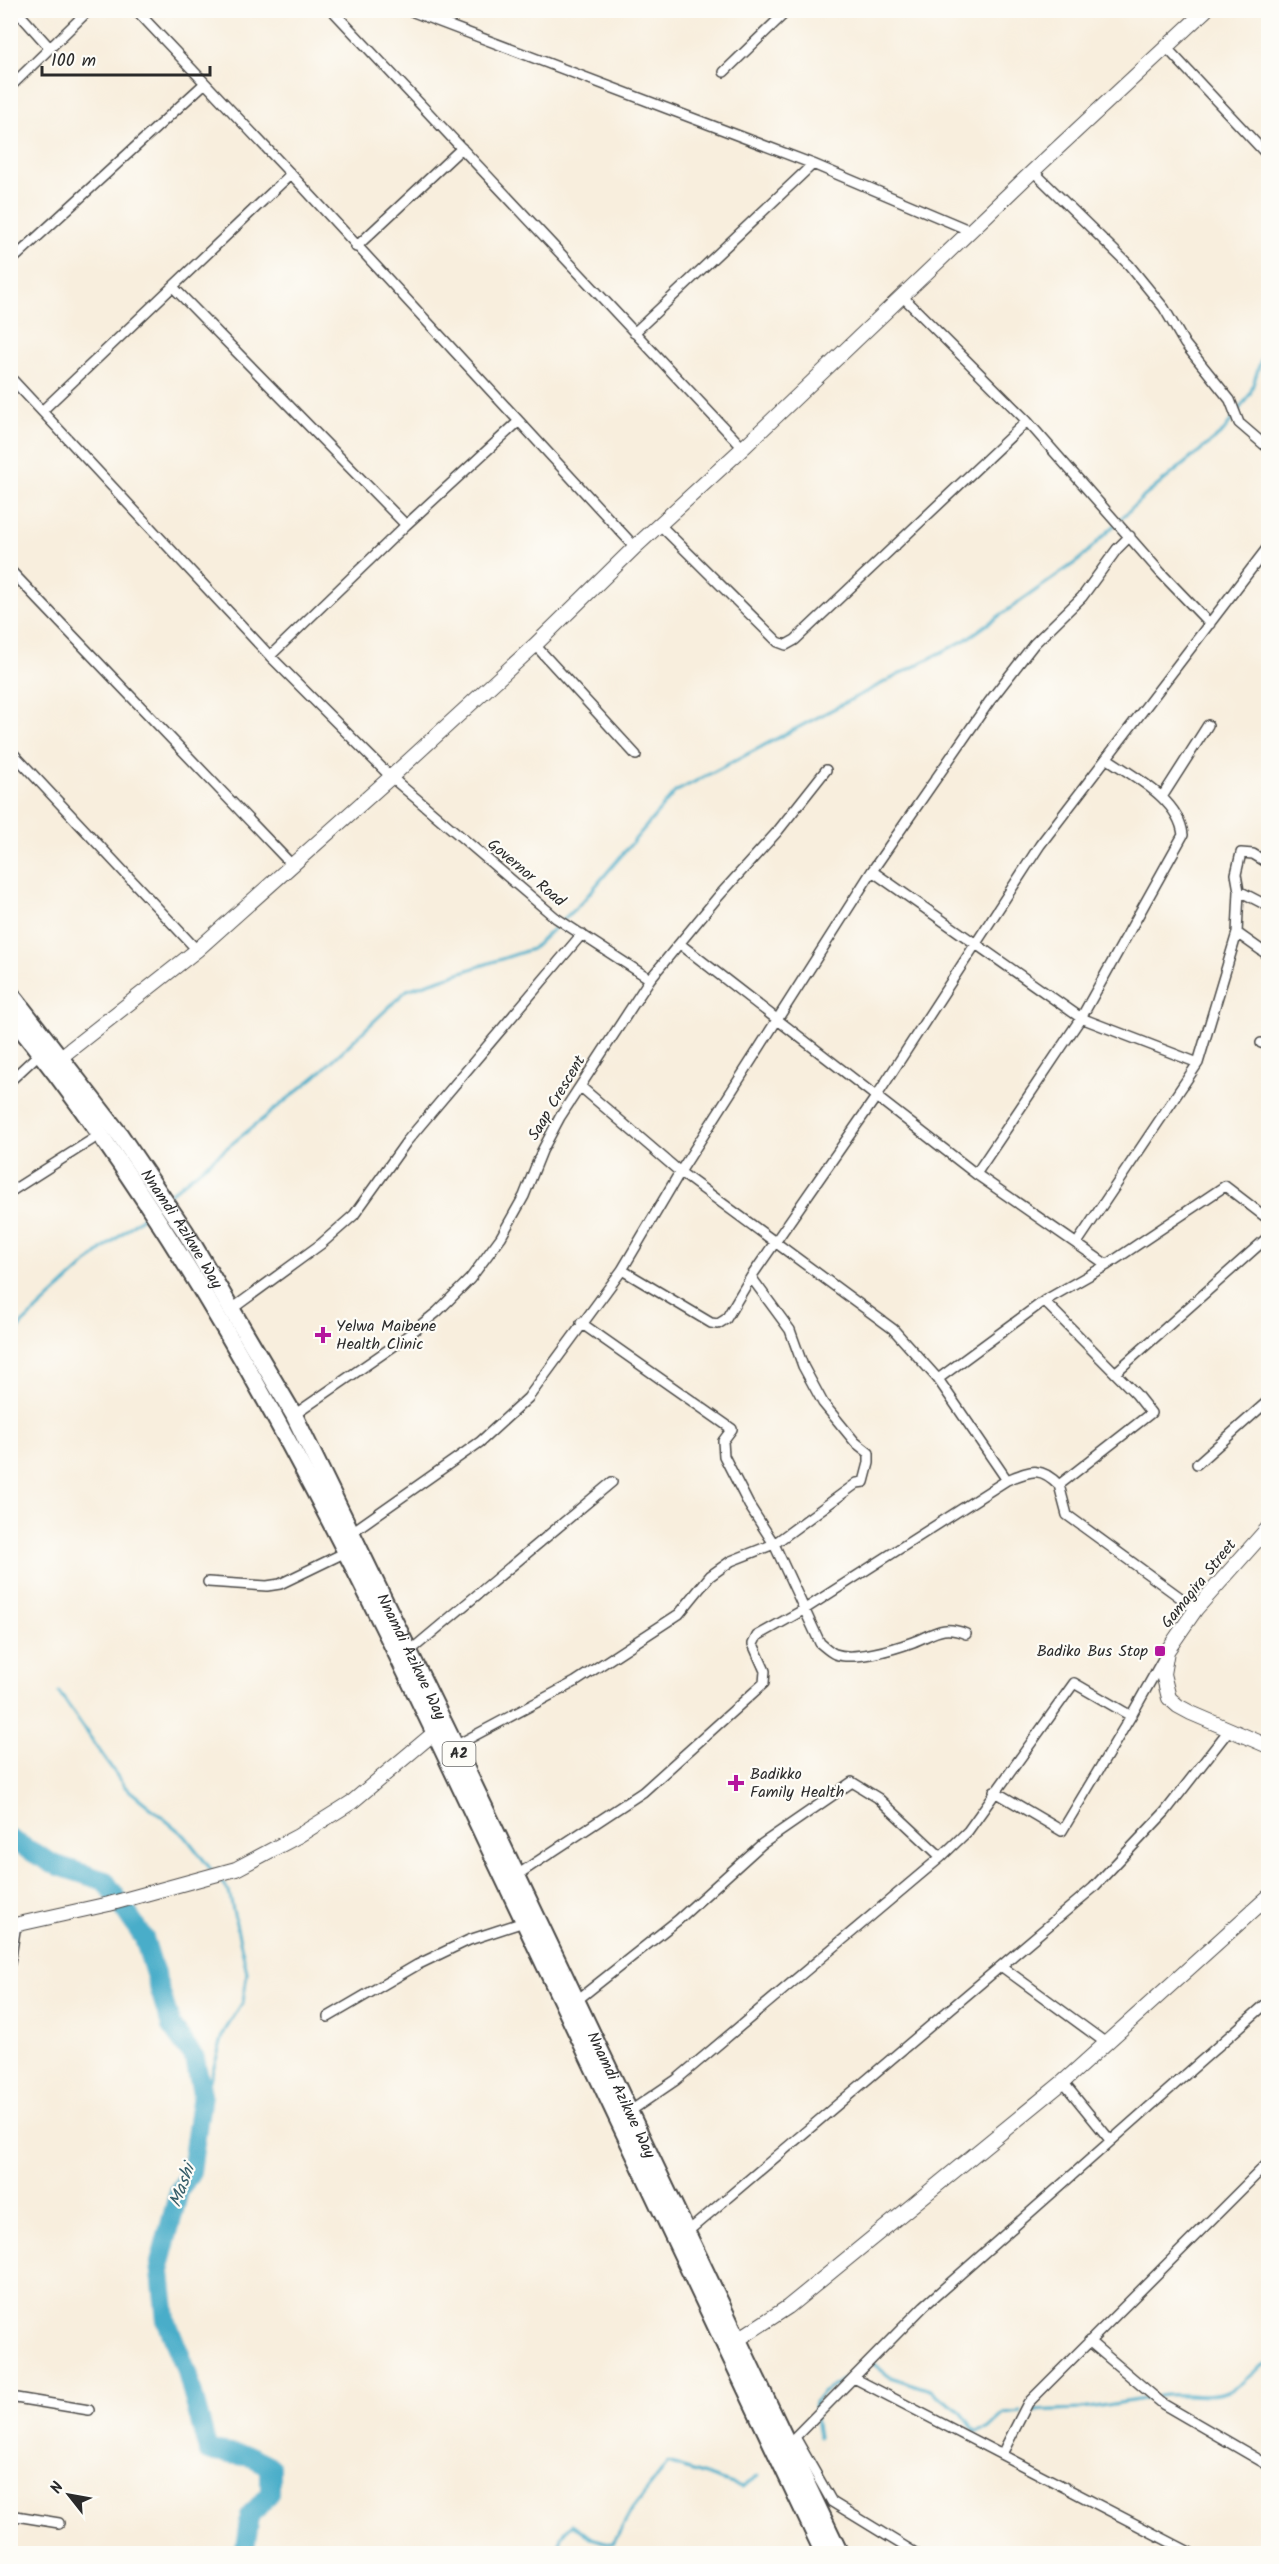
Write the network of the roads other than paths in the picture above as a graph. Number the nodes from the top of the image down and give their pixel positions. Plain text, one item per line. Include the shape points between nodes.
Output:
1 (16, 10) edge
2 (89, 10) edge
3 (136, 10) edge
4 (332, 10) edge
5 (408, 10) edge
6 (788, 10) edge
7 (1206, 10) edge
8 (1166, 47) junction
9 (50, 48) junction
10 (724, 72) dead end
11 (204, 84) junction
12 (10, 87) edge
13 (462, 148) junction
14 (1269, 156) edge
15 (813, 164) junction
16 (1033, 171) junction
17 (291, 174) junction
18 (971, 231) junction
19 (357, 247) junction
20 (10, 262) edge
21 (174, 288) junction
22 (902, 296) junction
23 (634, 333) junction
24 (10, 376) edge
25 (44, 410) junction
26 (1027, 421) junction
27 (518, 422) junction
28 (743, 448) junction
29 (1269, 448) edge
30 (406, 525) junction
31 (660, 525) junction
32 (1127, 533) junction
33 (635, 547) junction
34 (1269, 547) edge
35 (10, 570) edge
36 (1210, 624) junction
37 (535, 645) junction
38 (270, 656) junction
39 (1208, 725) dead end
40 (10, 750) edge
41 (636, 755) dead end
42 (1107, 759) junction
43 (826, 770) dead end
44 (392, 777) junction
45 (1162, 797) junction
46 (1269, 863) edge
47 (293, 866) junction
48 (872, 871) junction
49 (1239, 891) junction
50 (1269, 906) edge
51 (582, 933) junction
52 (1237, 933) junction
53 (680, 944) junction
54 (975, 945) junction
55 (197, 950) junction
56 (1269, 955) edge
57 (650, 980) junction
58 (10, 993) edge
59 (10, 1016) edge
60 (1081, 1018) junction
61 (777, 1022) junction
62 (50, 1058) junction
63 (1198, 1063) junction
64 (10, 1081) edge
65 (580, 1087) junction
66 (876, 1097) junction
67 (101, 1134) junction
68 (680, 1172) junction
69 (976, 1174) junction
70 (10, 1192) edge
71 (1269, 1219) edge
72 (1269, 1238) edge
73 (1077, 1243) junction
74 (776, 1244) junction
75 (1107, 1265) junction
76 (622, 1270) junction
77 (751, 1277) junction
78 (1044, 1301) junction
79 (232, 1310) junction
80 (581, 1323) junction
81 (1115, 1373) junction
82 (938, 1379) junction
83 (1269, 1401) edge
84 (294, 1415) junction
85 (1197, 1464) dead end
86 (1007, 1480) junction
87 (612, 1482) dead end
88 (1059, 1485) junction
89 (1269, 1528) edge
90 (352, 1532) junction
91 (774, 1544) junction
92 (346, 1552) junction
93 (208, 1582) dead end
94 (805, 1609) junction
95 (1196, 1609) junction
96 (966, 1634) dead end
97 (410, 1651) junction
98 (1167, 1651) junction
99 (1131, 1716) junction
100 (1229, 1730) junction
101 (434, 1733) junction
102 (455, 1746) junction
103 (1269, 1746) edge
104 (994, 1791) junction
105 (941, 1857) junction
106 (517, 1875) junction
107 (1269, 1897) edge
108 (524, 1922) junction
109 (13, 1925) edge
110 (10, 1964) edge
111 (1001, 1966) junction
112 (576, 2001) junction
113 (1268, 2005) edge
114 (328, 2017) dead end
115 (1106, 2043) junction
116 (1063, 2082) junction
117 (629, 2112) junction
118 (1110, 2140) junction
119 (1269, 2163) edge
120 (1265, 2174) edge
121 (686, 2233) junction
122 (1089, 2341) junction
123 (731, 2343) junction
124 (854, 2378) junction
125 (10, 2397) edge
126 (89, 2410) dead end
127 (1002, 2454) junction
128 (1269, 2465) edge
129 (10, 2515) edge
130 (59, 2523) dead end
131 (824, 2553) edge
132 (840, 2553) edge
133 (918, 2553) edge
134 (1193, 2553) edge

1 - 9 street
2 - 9 street
3 - 11 street
4 - 13 street
5 - 15 street
6 - 10 street
7 - 8 street
8 - 14 street
8 - 16 street
9 - 12 street
11 - 17 street
11 - 20 street
13 - 19 street
13 - 23 street
15 - 18 street
15 - 23 street
16 - 18 street
16 - 29 street via 1129,265 1230,400 1239,423
17 - 19 street
17 - 21 street
18 - 22 street
19 - 27 street
21 - 25 street
21 - 30 street
22 - 26 street
22 - 28 street
23 - 28 street
24 - 25 street, Governor Road
25 - 38 street, Governor Road
26 - 31 street via 786,645 778,642
26 - 32 street
27 - 30 street
27 - 33 street
28 - 31 street
30 - 38 street
31 - 33 street
32 - 36 street
32 - 48 street via 1082,597 1041,637 1009,677
33 - 37 street
34 - 36 street
35 - 47 street
36 - 42 street
37 - 41 street
37 - 44 street
38 - 44 street, Governor Road
39 - 45 street
40 - 55 street
42 - 45 street
42 - 54 street via 1040,845
43 - 53 street, Saap Crescent
44 - 47 street
44 - 51 street, Governor Road via 556,918
45 - 60 street via 1181,822 1183,835
46 - 49 street via 1253,854 1241,853 1236,874
47 - 55 street
48 - 54 street
48 - 61 street
49 - 50 street
49 - 52 street
51 - 57 street, Governor Road
51 - 79 street via 407,1141 354,1215
52 - 56 street
52 - 63 street
53 - 57 street, Saap Crescent
53 - 61 street
54 - 60 street
54 - 66 street
55 - 62 street
57 - 65 street, Saap Crescent
58 - 62 highway, Nnamdi Azikwe Way / A2
59 - 62 highway, Nnamdi Azikwe Way / A2
60 - 63 street
60 - 69 street
61 - 66 street
61 - 68 street
62 - 64 street
62 - 67 highway, Nnamdi Azikwe Way / A2
62 - 79 highway, Nnamdi Azikwe Way / A2 via 146,1173
63 - 73 street
65 - 68 street
65 - 84 street, Saap Crescent via 560,1116 501,1237 470,1279 401,1341
66 - 69 street
66 - 74 street
67 - 70 street
67 - 92 highway, Nnamdi Azikwe Way / A2 via 228,1332
68 - 74 street
68 - 76 street
69 - 73 street
71 - 75 street via 1225,1186
72 - 81 street
73 - 75 street
74 - 77 street
74 - 82 street via 893,1329
75 - 78 street
76 - 77 street via 718,1324 726,1319
76 - 80 street
77 - 91 street via 790,1330 823,1403 869,1453 870,1463 864,1482 857,1483
78 - 81 street
78 - 82 street
79 - 84 highway, Nnamdi Azikwe Way / A2
80 - 90 street via 528,1398 480,1442
80 - 91 street via 732,1429 723,1441 724,1456
81 - 88 street via 1151,1413
82 - 86 street
83 - 85 street
84 - 90 highway, Nnamdi Azikwe Way / A2
86 - 88 street via 1035,1471 1047,1473
86 - 94 street
87 - 97 street
88 - 95 street via 1067,1515
89 - 95 street, Gamagira Street
90 - 97 highway, Nnamdi Azikwe Way / A2
91 - 94 street
91 - 102 street via 732,1561 710,1576 679,1614 575,1682
92 - 93 street via 280,1584
92 - 101 highway, Nnamdi Azikwe Way / A2
94 - 96 street via 820,1643 834,1654 854,1657 913,1642 935,1630
94 - 106 street via 753,1640 765,1671 764,1683 643,1792
95 - 98 street, Gamagira Street
97 - 102 highway, Nnamdi Azikwe Way / A2
98 - 99 street
98 - 100 street, Gamagira Street via 1163,1674 1169,1698
99 - 104 street via 1074,1683
99 - 104 street via 1062,1831
100 - 103 street, Gamagira Street
100 - 111 street via 1165,1812 1093,1888
101 - 108 highway, Nnamdi Azikwe Way / A2
101 - 109 street via 352,1802 236,1869 109,1905
102 - 106 highway, Nnamdi Azikwe Way / A2
104 - 105 street via 968,1831
105 - 112 street via 878,1798 852,1782 762,1844 678,1920
105 - 117 street via 676,2080
106 - 112 highway, Nnamdi Azikwe Way / A2
107 - 115 street
108 - 114 street via 469,1940 417,1965
108 - 123 highway, Nnamdi Azikwe Way / A2
109 - 110 street
111 - 115 street
111 - 121 street
112 - 117 highway, Nnamdi Azikwe Way / A2
113 - 118 street
115 - 116 street
116 - 118 street
116 - 123 street via 788,2307
117 - 121 highway, Nnamdi Azikwe Way / A2
118 - 124 street via 924,2306
119 - 120 street
120 - 122 street
121 - 123 highway, Nnamdi Azikwe Way / A2
122 - 127 street via 1026,2407
122 - 128 street via 1162,2404
123 - 131 highway, Nnamdi Azikwe Way / A2
123 - 132 highway, Nnamdi Azikwe Way / A2
124 - 127 street
124 - 133 street via 795,2438 832,2502
125 - 126 street
127 - 134 street
129 - 130 street

